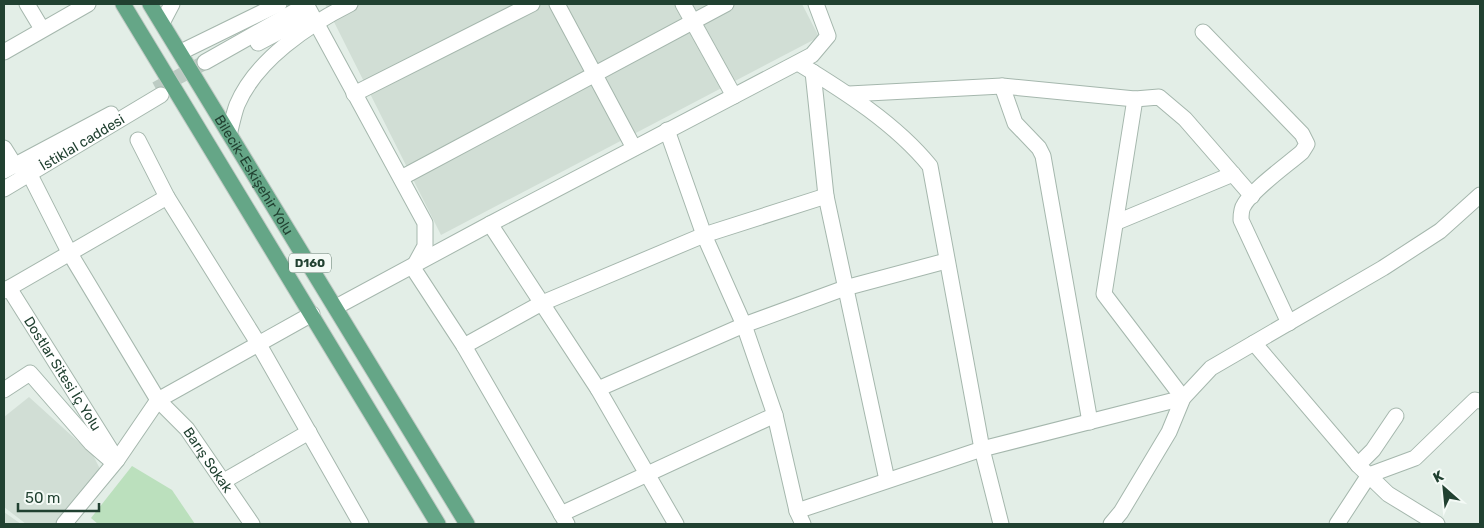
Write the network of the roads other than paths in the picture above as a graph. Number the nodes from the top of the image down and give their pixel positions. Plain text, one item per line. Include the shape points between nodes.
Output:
1 (27, 4) edge
2 (88, 4) edge
3 (123, 4) edge
4 (150, 4) edge
5 (172, 4) edge
6 (279, 4) edge
7 (350, 4) edge
8 (532, 4) edge
9 (556, 4) edge
10 (683, 4) edge
11 (726, 4) edge
12 (816, 4) edge
13 (309, 11) edge
14 (693, 22) junction
15 (162, 23) junction
16 (42, 29) junction
17 (1203, 32) dead end
18 (4, 52) edge
19 (181, 52) junction
20 (798, 63) junction
21 (208, 65) tunnel mouth
22 (813, 72) junction
23 (594, 76) junction
24 (1002, 86) junction
25 (354, 94) junction
26 (849, 94) junction
27 (734, 96) junction
28 (1135, 99) junction
29 (666, 130) junction
30 (230, 131) junction
31 (138, 140) dead end
32 (4, 148) edge
33 (634, 148) junction
34 (9, 168) edge
35 (29, 173) junction
36 (1232, 174) junction
37 (401, 178) junction
38 (4, 189) edge
39 (1480, 195) edge
40 (167, 196) junction
41 (826, 196) junction
42 (1252, 196) junction
43 (1117, 222) junction
44 (490, 224) junction
45 (704, 234) junction
46 (69, 252) junction
47 (946, 261) junction
48 (413, 268) junction
49 (845, 288) junction
50 (6, 289) edge
51 (540, 304) junction
52 (336, 307) junction
53 (312, 314) junction
54 (1289, 324) junction
55 (744, 325) junction
56 (258, 343) junction
57 (1254, 343) junction
58 (464, 346) junction
59 (4, 390) edge
60 (598, 390) junction
61 (1183, 398) junction
62 (158, 400) junction
63 (1480, 400) edge
64 (775, 416) junction
65 (1396, 416) dead end
66 (1090, 422) junction
67 (310, 432) junction
68 (982, 449) junction
69 (115, 461) junction
70 (1363, 470) junction
71 (648, 476) junction
72 (224, 480) junction
73 (887, 480) junction
74 (800, 517) edge
75 (564, 519) edge
76 (64, 524) edge
77 (252, 524) edge
78 (361, 524) edge
79 (438, 524) edge
80 (467, 524) edge
81 (676, 524) edge
82 (1001, 524) edge
83 (1111, 524) edge
84 (1337, 524) edge
85 (1437, 524) edge

1 - 16 street
2 - 16 street
3 - 53 main road, Bilecik-Eskişehir Yolu / D160
4 - 15 main road, Bilecik-Eskişehir Yolu / D160
5 - 15 street
6 - 19 street
7 - 13 street
8 - 25 street
9 - 23 street
10 - 14 street
11 - 14 street
12 - 20 street via 828,36 812,55
13 - 21 street
13 - 25 street
13 - 30 street via 237,104
14 - 23 street
14 - 27 street
15 - 19 main road, Bilecik-Eskişehir Yolu / D160
16 - 18 street
17 - 42 street via 1302,134 1306,144 1302,152
19 - 30 main road, Bilecik-Eskişehir Yolu / D160
20 - 22 street
20 - 27 street
22 - 26 street
22 - 41 street
23 - 33 street
23 - 37 street
24 - 26 street
24 - 28 street
24 - 66 street via 1015,123 1043,156
25 - 37 street
26 - 47 street via 918,151 930,166
27 - 29 street
28 - 36 street via 1159,96 1185,119
28 - 43 street
29 - 33 street
29 - 45 street
30 - 52 main road, Bilecik-Eskişehir Yolu / D160
31 - 40 street
32 - 34 street
33 - 44 street
34 - 35 street
34 - 35 street, İstiklal caddesi via 158,92
35 - 38 street, İstiklal caddesi
35 - 46 street, Barış Sokak
36 - 42 street
36 - 43 street
37 - 48 street via 425,223 425,246
39 - 54 street via 1440,231
40 - 46 street
40 - 56 street
41 - 45 street
41 - 49 street
42 - 54 street via 1243,206 1241,220
43 - 61 street via 1104,294
44 - 48 street
44 - 51 street
45 - 51 street
45 - 55 street
46 - 50 street
46 - 62 street, Barış Sokak
47 - 49 street
47 - 68 street
48 - 52 street
48 - 58 street
49 - 55 street
49 - 73 street
50 - 69 street, Dostlar Sitesi İç Yolu
51 - 58 street
51 - 60 street
52 - 80 main road, Bilecik-Eskişehir Yolu / D160
53 - 56 street
53 - 79 main road, Bilecik-Eskişehir Yolu / D160
54 - 57 street
55 - 60 street
55 - 64 street
56 - 62 street
56 - 67 street
57 - 61 street via 1211,368
57 - 70 street
58 - 75 street
59 - 69 street via 30,372 91,443
60 - 71 street
61 - 66 street
61 - 83 street via 1169,432
62 - 69 street
62 - 72 street, Barış Sokak via 187,429
63 - 70 street via 1475,400 1415,458
64 - 71 street
64 - 74 street
65 - 70 street
66 - 68 street
67 - 72 street
67 - 78 street
68 - 73 street
68 - 82 street
69 - 76 street
70 - 84 street
70 - 85 street via 1388,494
71 - 75 street
71 - 81 street
72 - 77 street, Barış Sokak
73 - 74 street

